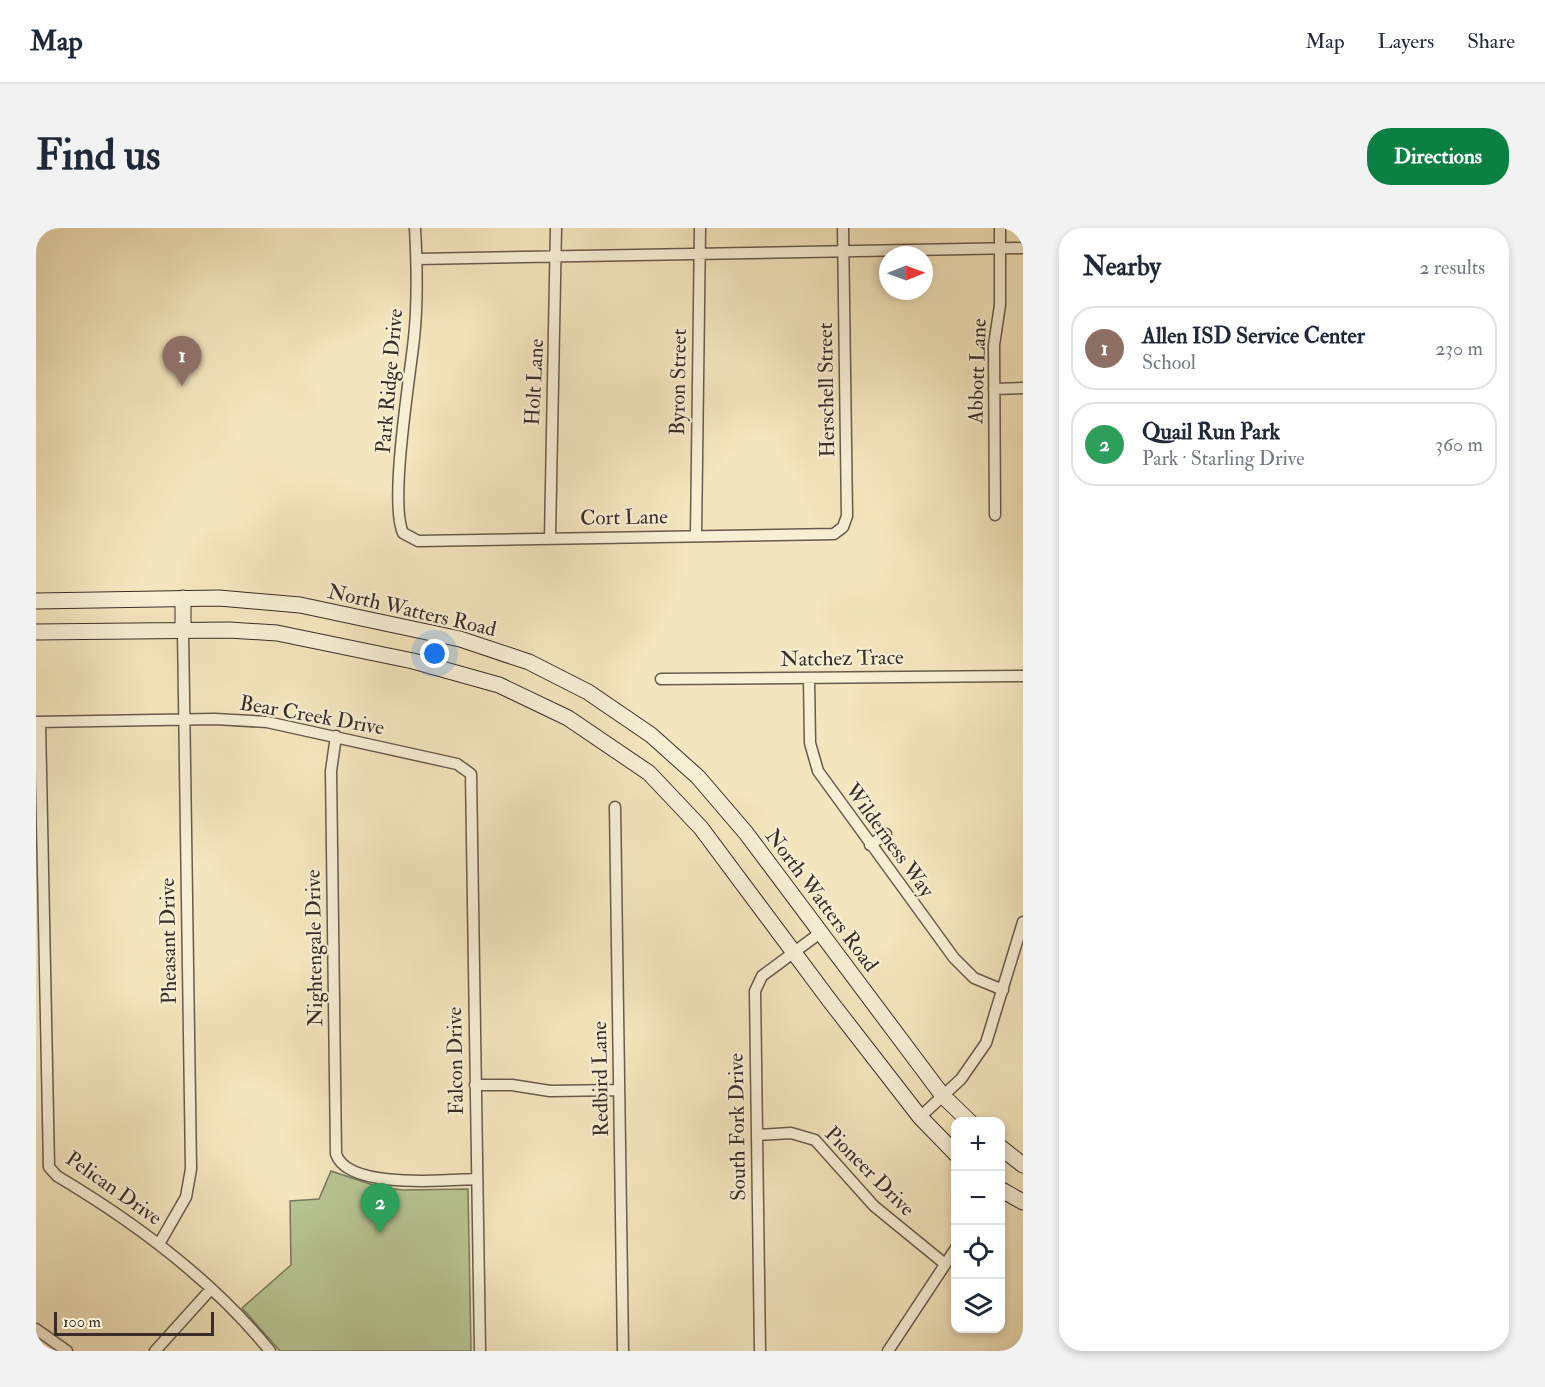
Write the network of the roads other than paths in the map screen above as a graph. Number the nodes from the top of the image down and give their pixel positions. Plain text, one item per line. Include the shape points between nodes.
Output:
1 (415, 228) edge
2 (556, 228) edge
3 (700, 228) edge
4 (843, 228) edge
5 (1000, 228) edge
6 (1000, 248) junction
7 (1023, 248) edge
8 (844, 251) junction
9 (700, 255) junction
10 (558, 257) junction
11 (417, 259) junction
12 (1023, 388) edge
13 (994, 389) junction
14 (995, 515) dead end
15 (843, 527) joint
16 (405, 535) joint
17 (696, 536) junction
18 (550, 537) junction
19 (183, 598) junction
20 (36, 601) edge
21 (183, 630) junction
22 (36, 632) edge
23 (1023, 676) edge
24 (809, 678) junction
25 (661, 680) dead end
26 (185, 720) junction
27 (38, 722) edge
28 (336, 736) junction
29 (469, 771) joint
30 (615, 807) dead end
31 (885, 834) dead end
32 (870, 846) junction
33 (1023, 922) edge
34 (820, 933) junction
35 (795, 953) junction
36 (1003, 990) junction
37 (475, 1085) junction
38 (619, 1090) junction
39 (943, 1096) junction
40 (921, 1117) junction
41 (965, 1117) edge
42 (757, 1135) junction
43 (951, 1149) edge
44 (1005, 1151) edge
45 (1023, 1165) edge
46 (477, 1179) junction
47 (1005, 1192) edge
48 (1023, 1202) edge
49 (159, 1244) junction
50 (951, 1255) edge
51 (945, 1264) junction
52 (211, 1289) junction
53 (36, 1329) edge
54 (67, 1351) edge
55 (155, 1351) edge
56 (270, 1351) edge
57 (480, 1351) edge
58 (623, 1351) edge
59 (760, 1351) edge
60 (888, 1351) edge

1 - 11 street, Park Ridge Drive
2 - 10 street, Holt Lane
3 - 9 street, Byron Street
4 - 8 street, Herschell Street
5 - 6 street, Abbott Lane
6 - 7 street
6 - 8 street
6 - 13 street, Abbott Lane
8 - 9 street
8 - 15 street, Herschell Street via 847,516
9 - 10 street
9 - 17 street, Byron Street
10 - 11 street
10 - 18 street, Holt Lane
11 - 16 street, Park Ridge Drive via 400,476 399,521
12 - 13 street
13 - 14 street, Abbott Lane
15 - 17 street, Cort Lane via 834,534
16 - 18 street, Cort Lane via 418,541
17 - 18 street, Cort Lane
19 - 20 main road, North Watters Road
19 - 21 main road
19 - 34 main road, North Watters Road via 300,604 460,639 529,662 588,692 651,735 698,777 746,832
21 - 22 main road
21 - 26 street, Pheasant Drive
21 - 35 main road via 277,633 413,661 499,685 568,718 649,773 701,828
23 - 24 street, Natchez Trace
24 - 25 street, Natchez Trace
24 - 32 street, Wilderness Way via 814,760 825,784
26 - 27 street, Bear Creek Drive
26 - 28 street, Bear Creek Drive via 267,722
26 - 49 street, Pheasant Drive via 191,1169 186,1197
27 - 49 street, Pelican Drive via 47,1161 57,1176
28 - 29 street, Bear Creek Drive via 456,764
28 - 46 street, Nightengale Drive via 331,771 338,1159 344,1166 379,1180
29 - 37 street, Falcon Drive via 473,785
30 - 38 street, Redbird Lane
31 - 32 street
32 - 36 street, Wilderness Way via 964,970
33 - 36 street
34 - 35 street, South Fork Drive
34 - 39 main road, North Watters Road
35 - 40 main road
35 - 42 street, South Fork Drive via 762,976 754,992
36 - 39 street via 986,1043 973,1065
37 - 38 street via 550,1091
37 - 46 street, Falcon Drive
38 - 58 street, Redbird Lane
39 - 40 street
39 - 41 main road, North Watters Road
40 - 43 main road
42 - 51 street, Pioneer Drive via 791,1133 815,1140 874,1206
42 - 59 street, South Fork Drive
44 - 45 main road
46 - 57 street, Falcon Drive
47 - 48 main road
49 - 52 street, Pelican Drive
50 - 51 street
51 - 60 street
52 - 55 street
52 - 56 street, Pelican Drive
53 - 54 street

